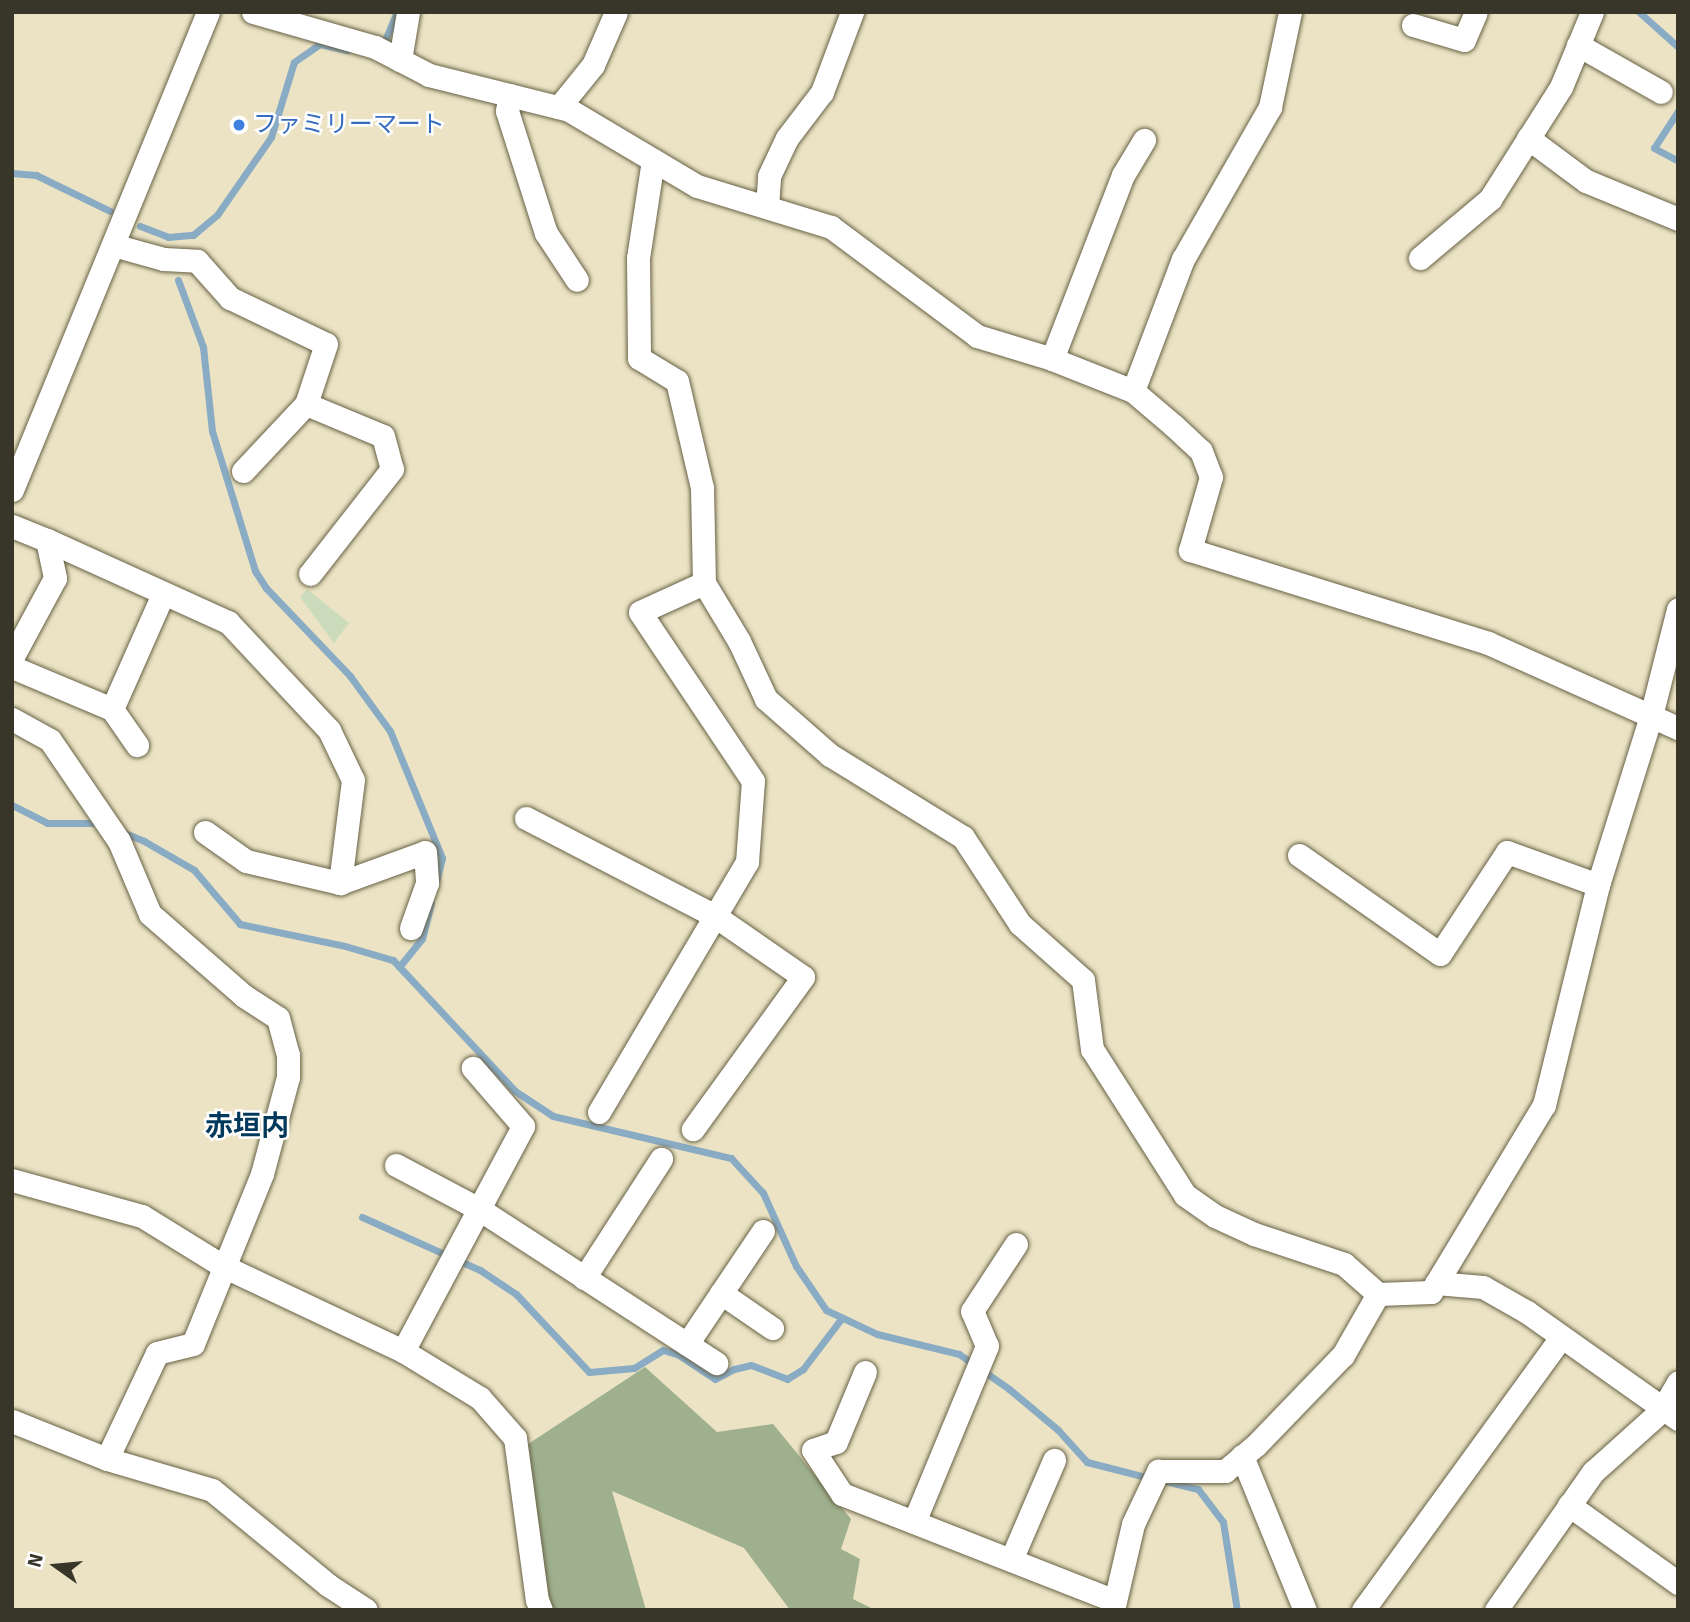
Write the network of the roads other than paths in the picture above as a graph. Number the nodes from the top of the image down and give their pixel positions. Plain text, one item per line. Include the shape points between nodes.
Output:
1 (208, 12) edge
2 (253, 12) edge
3 (408, 12) edge
4 (617, 12) edge
5 (852, 12) edge
6 (1290, 12) edge
7 (1476, 12) edge
8 (1592, 12) edge
9 (1413, 25) dead end
10 (1578, 44) junction
11 (387, 53) junction
12 (1661, 92) dead end
13 (510, 95) junction
14 (559, 107) junction
15 (1528, 138) junction
16 (1144, 140) dead end
17 (653, 160) junction
18 (767, 207) junction
19 (1678, 219) edge
20 (113, 244) junction
21 (1420, 258) dead end
22 (577, 280) dead end
23 (1052, 359) junction
24 (1133, 391) junction
25 (306, 404) junction
26 (243, 471) dead end
27 (12, 490) edge
28 (12, 526) edge
29 (47, 540) junction
30 (310, 574) dead end
31 (704, 583) junction
32 (163, 594) junction
33 (1678, 608) edge
34 (12, 659) edge
35 (12, 667) edge
36 (112, 709) junction
37 (1651, 716) junction
38 (12, 719) edge
39 (1678, 728) edge
40 (136, 745) dead end
41 (526, 818) dead end
42 (205, 832) dead end
43 (1299, 855) dead end
44 (340, 883) junction
45 (1598, 886) junction
46 (715, 916) junction
47 (411, 928) dead end
48 (474, 1068) dead end
49 (599, 1112) dead end
50 (693, 1129) dead end
51 (662, 1159) dead end
52 (397, 1165) dead end
53 (12, 1180) edge
54 (479, 1209) junction
55 (763, 1231) dead end
56 (1016, 1244) dead end
57 (223, 1266) junction
58 (584, 1278) junction
59 (1436, 1283) junction
60 (722, 1293) junction
61 (1378, 1294) junction
62 (772, 1328) dead end
63 (1561, 1337) junction
64 (687, 1345) junction
65 (403, 1351) junction
66 (716, 1363) dead end
67 (865, 1372) dead end
68 (1678, 1382) edge
69 (1670, 1415) edge
70 (12, 1421) edge
71 (1242, 1456) junction
72 (107, 1459) junction
73 (1054, 1460) dead end
74 (1570, 1505) junction
75 (914, 1522) junction
76 (1011, 1560) junction
77 (1678, 1583) edge
78 (1114, 1605) edge
79 (366, 1610) edge
80 (541, 1610) edge
81 (1305, 1610) edge
82 (1363, 1610) edge
83 (1497, 1610) edge

1 - 20 street
2 - 11 street
3 - 11 street
4 - 14 street via 593,65
5 - 18 street via 822,92 788,138 769,176
6 - 24 street via 1270,107 1183,259
7 - 9 street via 1464,40
8 - 10 street
10 - 12 street
10 - 15 street via 1561,87
11 - 13 street via 429,75
13 - 14 street
13 - 22 street via 507,111 546,233
14 - 17 street
15 - 19 street via 1586,181
15 - 21 street via 1490,199
16 - 23 street via 1123,174
17 - 18 street via 697,186
17 - 31 street via 638,258 639,358 677,381 702,488
18 - 23 street via 831,227 977,336
20 - 25 street via 164,259 197,261 230,298 326,344
20 - 27 street
23 - 24 street
24 - 37 street via 1201,451 1211,477 1190,550 1488,643
25 - 26 street
25 - 30 street via 383,436 392,469
28 - 29 street
29 - 32 street
29 - 34 street via 55,578
31 - 46 street via 640,612 753,781 747,862
31 - 61 street via 739,641 766,699 830,755 963,837 1020,924 1083,980 1092,1049 1185,1195 1214,1216 1254,1234 1344,1264
32 - 36 street
32 - 44 street via 228,621 329,730 353,780
33 - 37 street
35 - 36 street
36 - 40 street
37 - 39 street
37 - 45 street
38 - 57 street via 50,740 119,841 150,914 244,996 278,1018 288,1055 288,1077 262,1174
41 - 46 street
42 - 44 street via 246,861
43 - 45 street via 1440,954 1507,852
44 - 47 street via 425,852 428,883
45 - 59 street via 1544,1104
46 - 49 street
46 - 50 street via 803,977
48 - 54 street via 523,1126
51 - 58 street
52 - 54 street
53 - 57 street via 142,1216
54 - 58 street
54 - 65 street
55 - 60 street
56 - 75 street via 972,1311 987,1346
57 - 65 street
57 - 72 street via 193,1344 158,1353
58 - 64 street
59 - 61 street via 1432,1293
59 - 63 street via 1483,1287
60 - 62 street
60 - 64 street
61 - 71 street via 1343,1355
63 - 69 street
63 - 82 street
64 - 66 street
65 - 80 street via 480,1398 515,1438
67 - 75 street via 836,1442 813,1450 842,1494
68 - 69 street
69 - 74 street via 1593,1472
70 - 72 street
71 - 78 street via 1225,1471 1158,1471 1133,1524
71 - 81 street
72 - 79 street via 212,1490 328,1586
73 - 76 street
74 - 77 street
74 - 83 street
75 - 76 street
76 - 78 street

